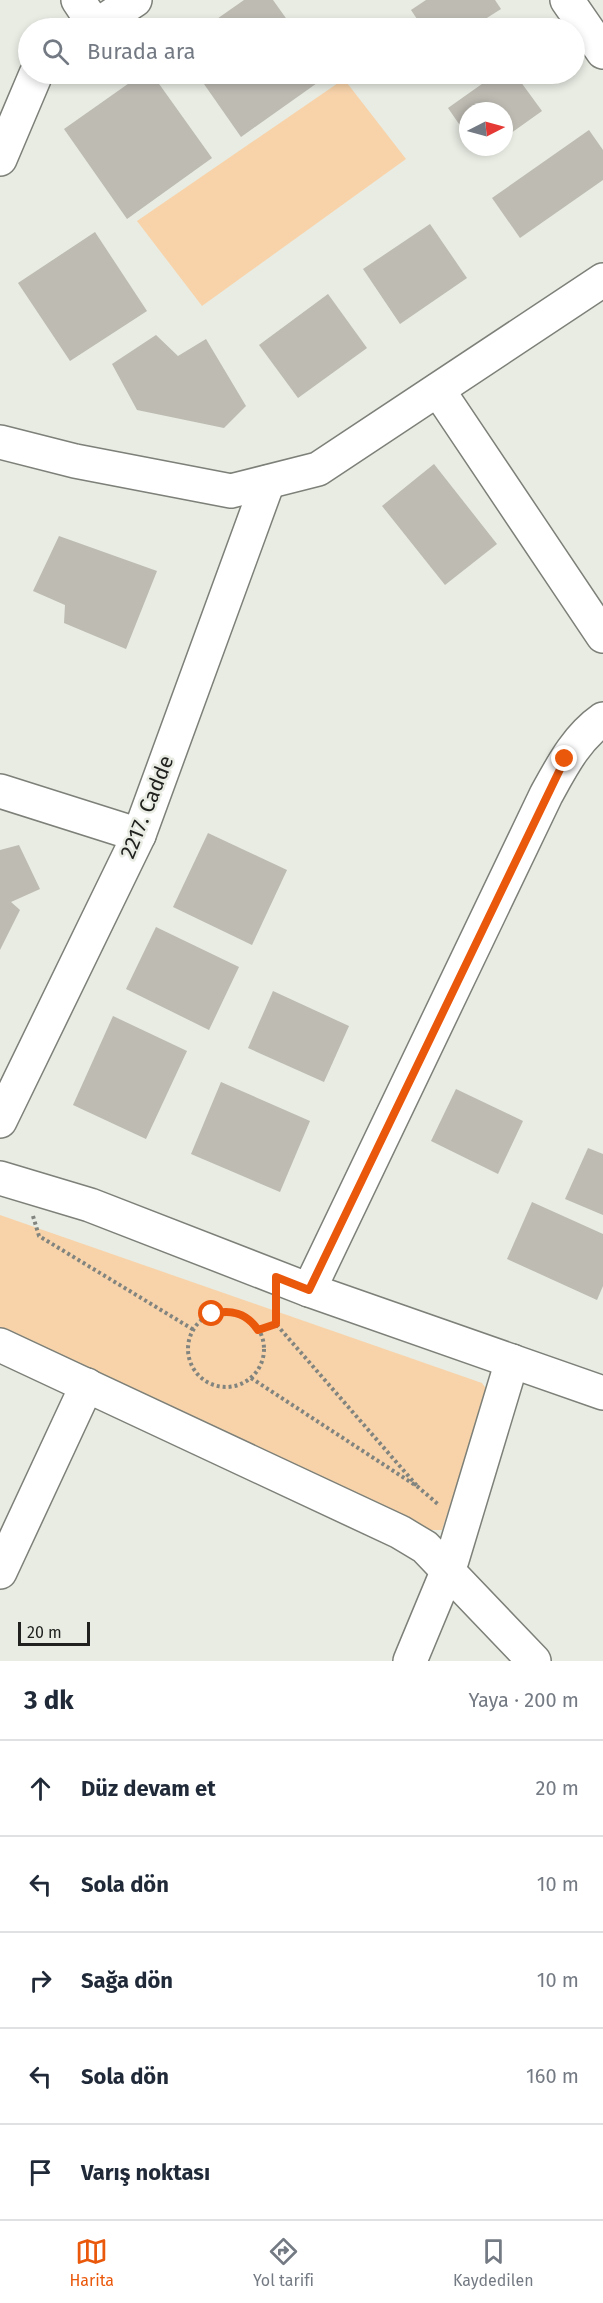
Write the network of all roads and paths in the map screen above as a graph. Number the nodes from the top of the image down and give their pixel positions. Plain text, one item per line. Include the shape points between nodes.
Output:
1 (78, 0) edge
2 (135, 0) edge
3 (567, 0) edge
4 (88, 18) edge
5 (109, 18) edge
6 (579, 18) edge
7 (585, 26) edge
8 (603, 52) edge
9 (32, 84) edge
10 (0, 159) edge
11 (603, 280) edge
12 (438, 390) junction
13 (0, 442) edge
14 (268, 482) junction
15 (603, 636) edge
16 (603, 718) edge
17 (0, 791) edge
18 (139, 835) junction
19 (0, 1121) edge
20 (13, 1182) edge
21 (276, 1277) junction
22 (309, 1290) junction
23 (276, 1324) junction
24 (194, 1330) junction
25 (258, 1330) junction
26 (0, 1345) edge
27 (512, 1361) junction
28 (251, 1378) junction
29 (87, 1385) junction
30 (603, 1393) edge
31 (418, 1487) junction
32 (462, 1525) junction
33 (448, 1569) junction
34 (0, 1572) edge
35 (410, 1661) edge
36 (534, 1661) edge

1 - 4 street
2 - 5 street
3 - 6 street
7 - 8 street
9 - 10 street
11 - 12 street
12 - 14 street via 318,469
12 - 15 street
13 - 14 street via 75,461 231,491
14 - 18 street, 2217. Cadde
16 - 22 street via 579,740 546,795
17 - 18 street
18 - 19 street, 2217. Cadde
20 - 21 street via 90,1205
20 - 24 path via 39,1236
21 - 22 street
21 - 23 path
22 - 27 street
23 - 25 path
23 - 31 path
24 - 25 path via 202,1320 223,1311 246,1317
24 - 28 path via 189,1353 198,1374 207,1382 230,1387
25 - 28 path via 264,1346 263,1358
26 - 29 street
27 - 30 street
27 - 32 street
28 - 31 path
29 - 33 street via 400,1532 425,1547
29 - 34 street
31 - 32 path
32 - 33 street
33 - 35 street
33 - 36 street

